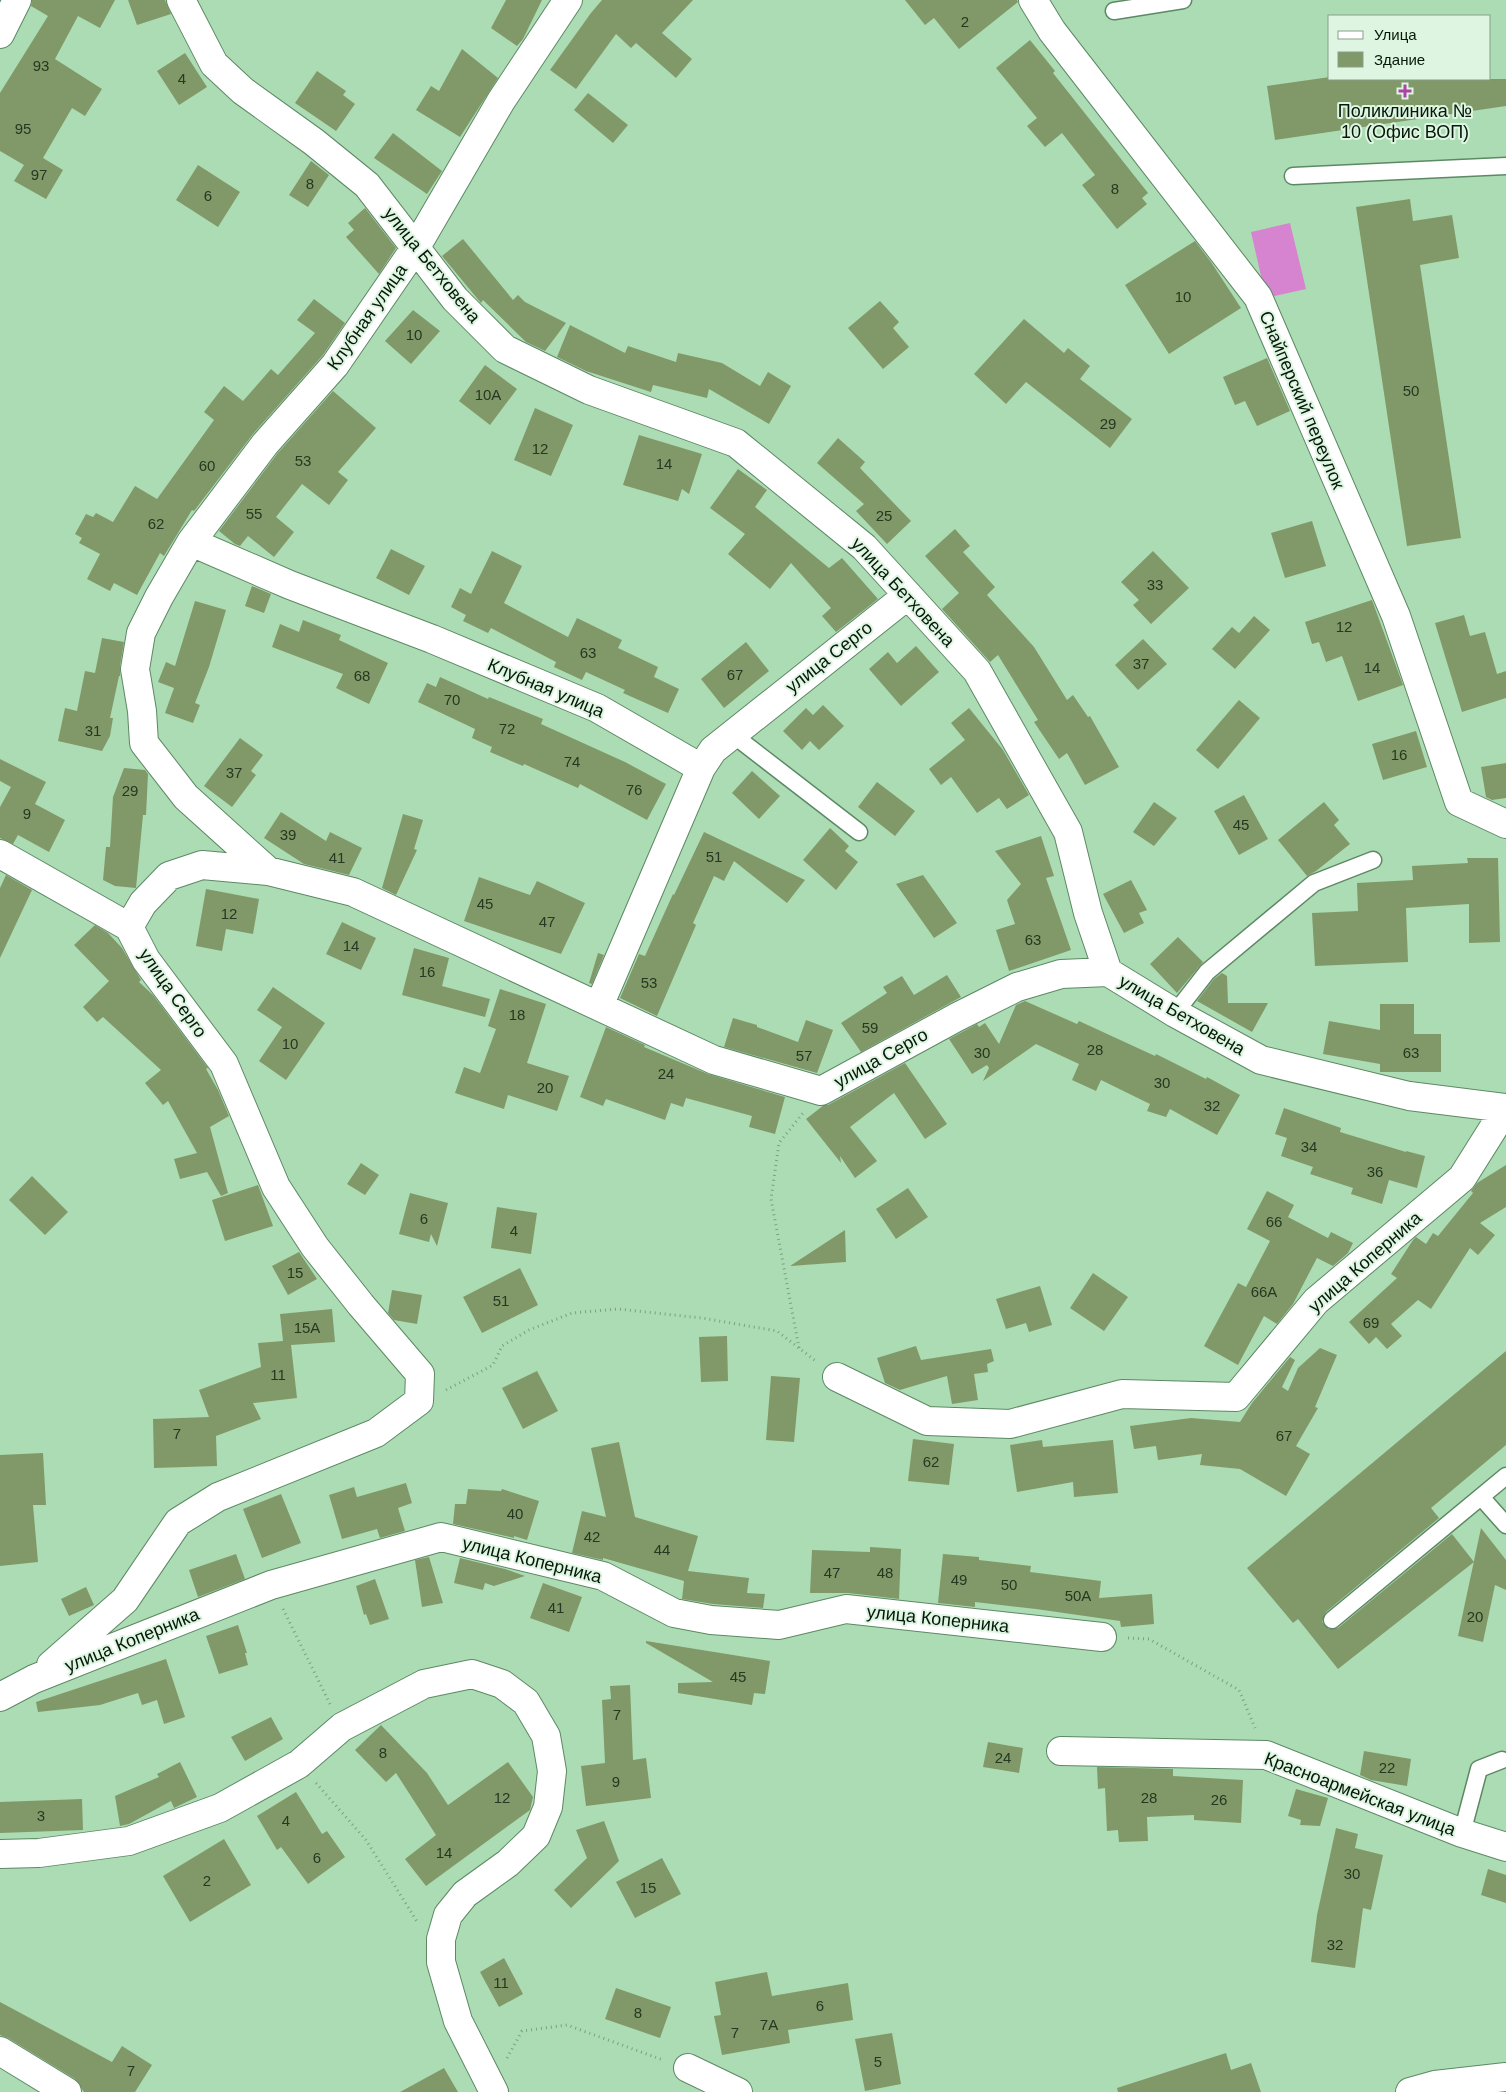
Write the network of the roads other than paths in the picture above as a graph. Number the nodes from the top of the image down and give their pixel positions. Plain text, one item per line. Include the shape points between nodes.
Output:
1 (18, 0) edge
2 (181, 0) edge
3 (568, 0) edge
4 (1033, 0) edge
5 (1183, 0) edge
6 (1114, 10) dead end
7 (0, 34) edge
8 (1506, 166) edge
9 (1293, 176) dead end
10 (416, 247) junction
11 (191, 542) junction
12 (908, 595) junction
13 (732, 734) junction
14 (701, 768) junction
15 (1506, 824) edge
16 (859, 832) dead end
17 (0, 854) edge
18 (1372, 860) dead end
19 (268, 871) junction
20 (129, 927) junction
21 (1108, 972) junction
22 (599, 1006) junction
23 (1175, 1013) junction
24 (1506, 1108) edge
25 (837, 1377) road end
26 (419, 1401) joint
27 (1506, 1476) edge
28 (1482, 1498) junction
29 (1506, 1525) edge
30 (1332, 1620) dead end
31 (1102, 1637) road end
32 (34, 1680) junction
33 (0, 1697) edge
34 (1061, 1751) dead end
35 (1505, 1759) edge
36 (1462, 1833) junction
37 (1506, 1847) edge
38 (0, 1854) edge
39 (0, 2051) edge
40 (688, 2068) road end
41 (1506, 2077) edge
42 (492, 2089) edge
43 (67, 2092) edge
44 (738, 2092) edge
45 (1410, 2092) edge

1 - 7 street
2 - 10 street, улица Бетховена via 214,64 243,91 367,185
3 - 10 street, Клубная улица via 502,101
4 - 15 street, Снайперский переулок via 1052,31 1258,297 1396,616 1459,802
5 - 6 lane
8 - 9 lane
10 - 11 street, Клубная улица via 335,365 265,444
10 - 12 street, улица Бетховена via 455,299 504,349 589,390 736,443 864,547
11 - 14 street, Клубная улица via 597,708
11 - 19 street, Клубная улица via 141,633 135,669 144,743 186,797
12 - 13 street, улица Серго
12 - 21 street, улица Бетховена via 977,671 1068,832 1088,913
13 - 14 street, улица Серго via 713,750
13 - 16 lane
14 - 22 street, улица Серго
17 - 20 street
18 - 23 lane via 1314,883 1207,972
19 - 20 street, улица Серго via 202,865 169,876 143,902
19 - 22 street, улица Серго via 353,892
20 - 26 street, улица Серго via 146,960 224,1064 276,1187 315,1247 420,1374
21 - 22 street, улица Серго via 1061,974 1017,987 821,1091 714,1060
21 - 23 street, улица Бетховена
23 - 24 street, улица Бетховена via 1261,1060 1409,1096
24 - 25 street, улица Коперника via 1462,1178 1316,1301 1236,1397 1122,1394 1010,1424 928,1421
26 - 32 street, улица Коперника via 376,1433 218,1497 178,1522 125,1600
27 - 28 lane
28 - 29 lane
28 - 30 lane
31 - 32 street, улица Коперника via 846,1609 779,1625 711,1620 674,1613 603,1576 441,1537 271,1585
32 - 33 street, улица Коперника
34 - 36 street, Красноармейская улица via 1266,1755
35 - 36 lane via 1479,1769
36 - 37 street, Красноармейская улица
38 - 42 street via 39,1853 129,1841 220,1808 299,1764 342,1727 424,1684 472,1674 502,1684 526,1702 546,1736 552,1771 548,1807 536,1836 465,1894 448,1915 441,1939 441,1962 458,2021
39 - 43 street
40 - 44 street
41 - 45 street via 1435,2085

